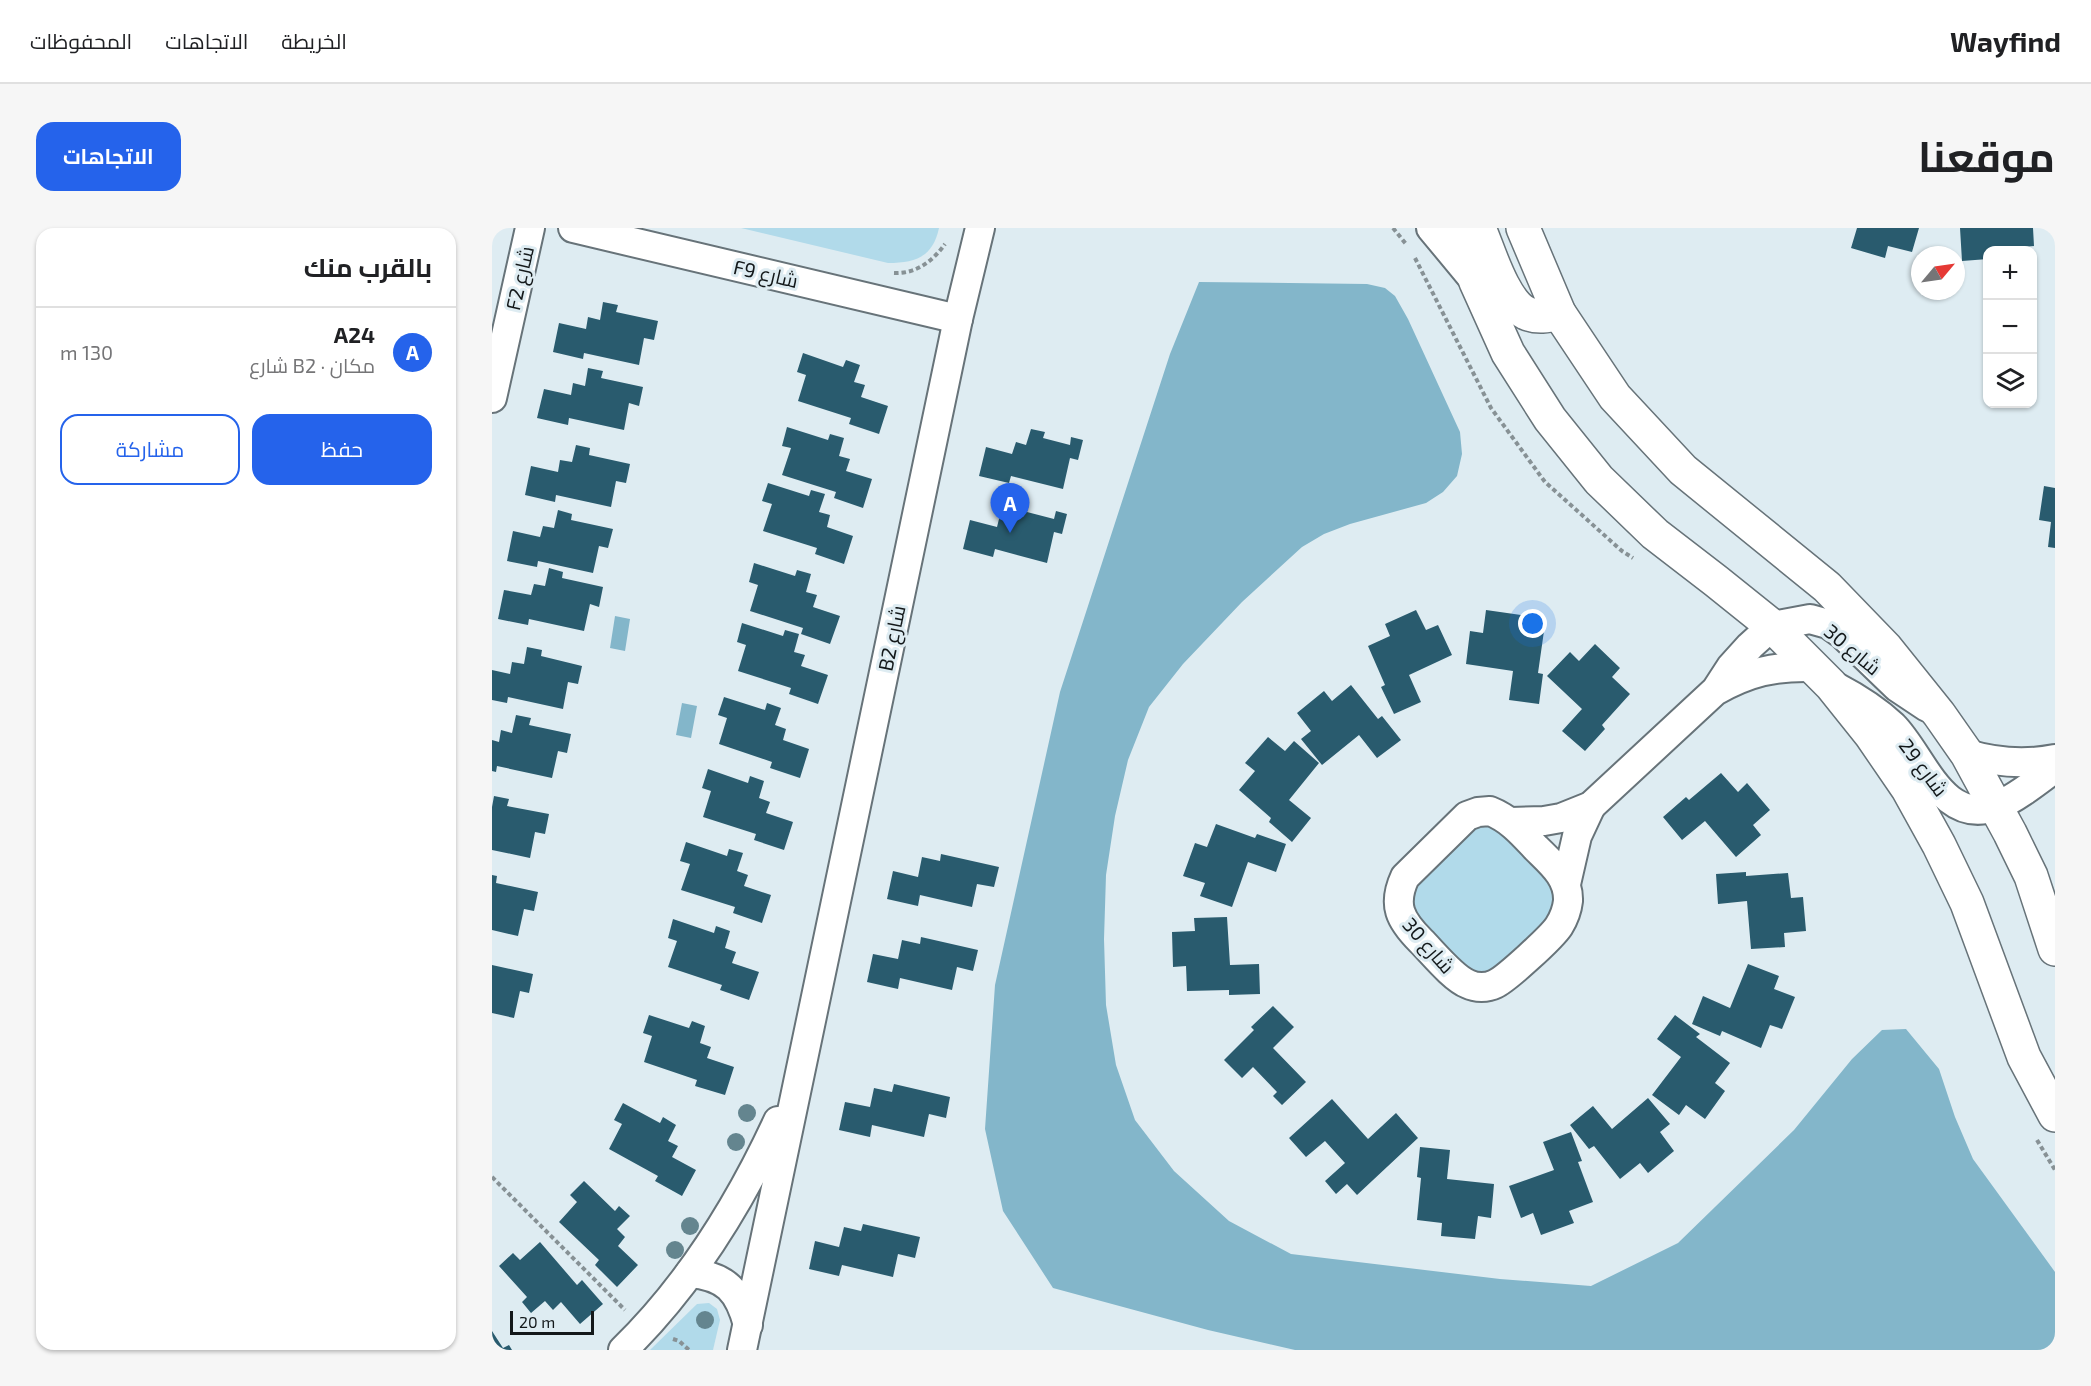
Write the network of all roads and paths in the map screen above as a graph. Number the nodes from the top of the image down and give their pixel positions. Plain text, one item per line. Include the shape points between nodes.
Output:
1 (530, 228) edge
2 (573, 228) edge
3 (980, 228) edge
4 (1431, 228) edge
5 (1457, 228) edge
6 (1479, 228) edge
7 (1523, 228) edge
8 (947, 237) dead end
9 (897, 274) dead end
10 (1476, 282) junction
11 (1558, 313) junction
12 (958, 319) junction
13 (492, 398) edge
14 (1772, 626) junction
15 (1822, 676) junction
16 (1715, 691) junction
17 (1939, 714) junction
18 (1967, 754) junction
19 (2055, 759) edge
20 (2055, 768) edge
21 (1592, 806) junction
22 (1996, 806) junction
23 (1511, 822) junction
24 (1566, 884) junction
25 (2055, 949) edge
26 (805, 1048) junction
27 (2045, 1126) edge
28 (2055, 1170) edge
29 (492, 1177) edge
30 (690, 1273) junction
31 (632, 1317) dead end
32 (666, 1336) dead end
33 (745, 1338) edge
34 (623, 1350) edge
35 (689, 1350) edge

1 - 13 street, F2 شارع
2 - 12 street, F9 شارع
3 - 12 street, B2 شارع
4 - 10 street
5 - 10 street
6 - 11 street via 1503,284 1518,307 1537,316
7 - 11 street
8 - 9 path via 935,257 920,269
10 - 14 street via 1514,363 1550,419 1599,480 1655,534
11 - 17 street via 1615,396 1683,470 1827,587 1886,648
12 - 26 street, B2 شارع
14 - 15 street
14 - 16 street, شارع 30 via 1737,660
14 - 17 street, شارع 30 via 1810,619 1828,624 1896,687
15 - 16 street, شارع 30 via 1787,666 1737,678
15 - 22 street, شارع 29 via 1894,727 1948,799 1960,807
15 - 27 street via 1871,735 1908,789 1939,845 1967,903
16 - 21 street, شارع 30
17 - 18 street
18 - 19 street via 2010,763
18 - 22 street
20 - 22 street, شارع 29
21 - 23 street, شارع 30 via 1561,818
21 - 24 street, شارع 30 via 1577,836
22 - 25 street via 2031,876
23 - 24 street, شارع 30 via 1559,870
23 - 24 street, شارع 30 via 1490,811 1467,816 1405,877 1398,903 1408,928 1457,977 1480,987 1493,985 1505,979 1558,928 1566,914
26 - 30 street via 784,1109 757,1166 726,1222
26 - 33 street
27 - 28 path
29 - 31 path
30 - 33 street via 707,1274 723,1281 735,1293 743,1308
30 - 34 street
32 - 35 path

